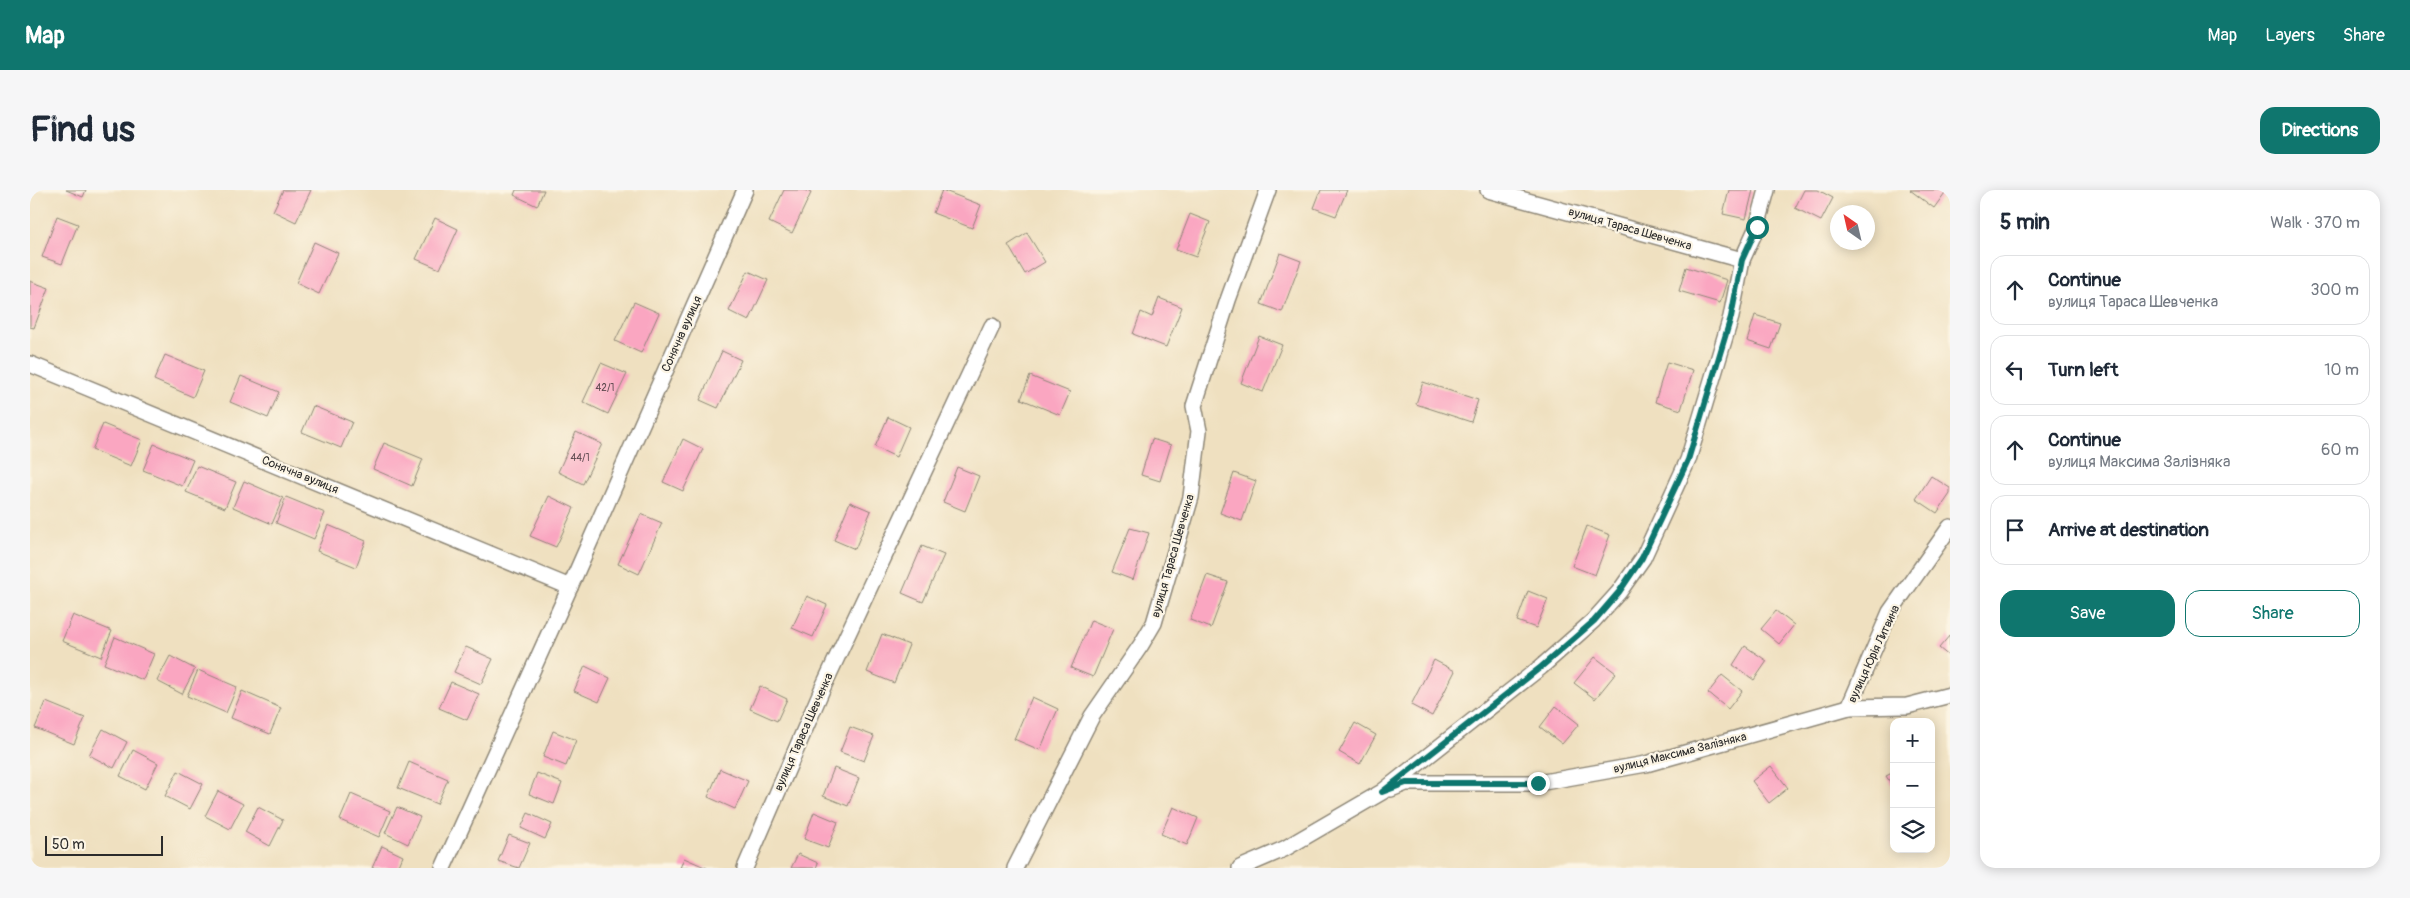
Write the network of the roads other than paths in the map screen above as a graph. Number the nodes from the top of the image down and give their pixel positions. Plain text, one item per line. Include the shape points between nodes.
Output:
1 (745, 190) edge
2 (1268, 190) edge
3 (1488, 190) edge
4 (1767, 190) edge
5 (1742, 260) junction
6 (992, 326) dead end
7 (30, 364) edge
8 (1950, 527) edge
9 (570, 587) junction
10 (1950, 695) edge
11 (1849, 708) junction
12 (1382, 792) junction
13 (443, 868) edge
14 (745, 868) edge
15 (1016, 868) edge
16 (1240, 868) edge

1 - 9 street, Сонячна вулиця
2 - 15 street, вулиця Тараса Шевченка via 1194,406 1198,431 1191,497 1154,623 1092,716
3 - 5 street, вулиця Тараса Шевченка
4 - 5 street via 1757,227
5 - 12 street via 1731,317 1688,460 1642,558 1619,592 1594,621 1541,667
6 - 14 street, вулиця Тараса Шевченка via 823,687
7 - 9 street, Сонячна вулиця
8 - 11 street, вулиця Юрія Литвина via 1890,612
9 - 13 street, Сонячна вулиця
10 - 11 street, вулиця Максима Залізняка via 1907,706
11 - 12 street, вулиця Максима Залізняка via 1646,764 1538,783 1406,783
12 - 16 street via 1284,849

